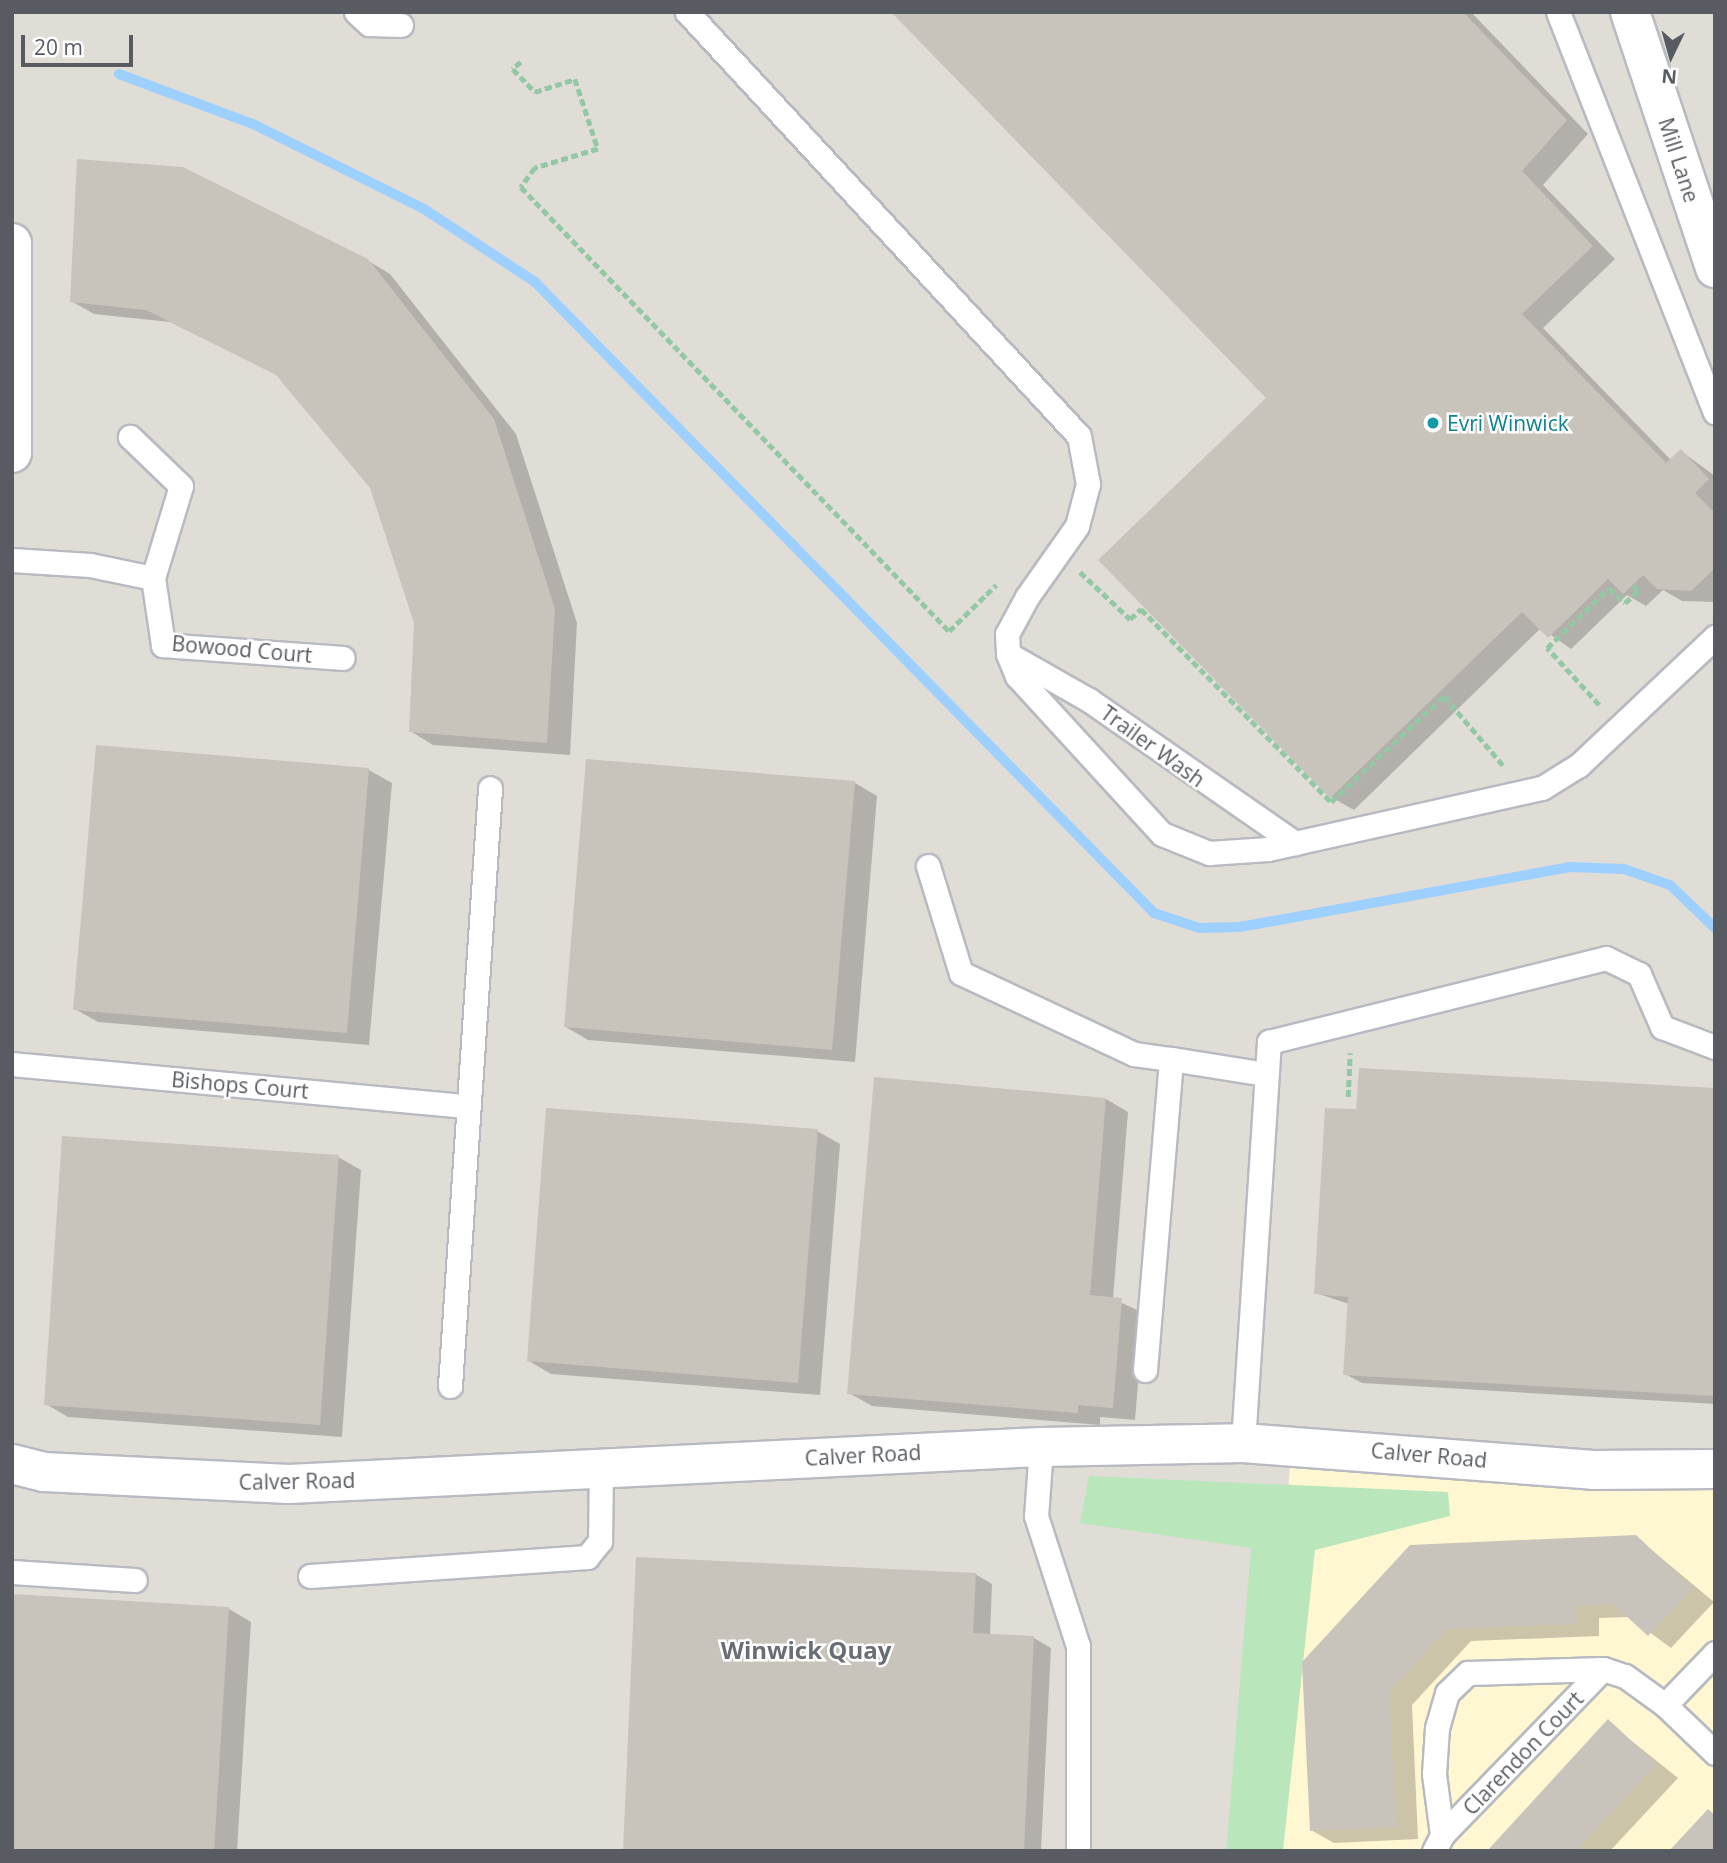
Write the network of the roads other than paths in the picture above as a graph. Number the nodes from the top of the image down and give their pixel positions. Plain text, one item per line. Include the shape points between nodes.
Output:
1 (355, 12) edge
2 (687, 12) edge
3 (1558, 12) edge
4 (1630, 12) edge
5 (401, 25) dead end
6 (12, 243) edge
7 (1715, 268) edge
8 (13, 341) edge
9 (1715, 412) edge
10 (130, 437) dead end
11 (12, 453) edge
12 (12, 560) edge
13 (153, 578) junction
14 (1715, 637) edge
15 (1008, 654) junction
16 (343, 658) dead end
17 (490, 788) dead end
18 (1295, 843) junction
19 (928, 866) dead end
20 (1715, 1047) edge
21 (1171, 1059) junction
22 (12, 1064) edge
23 (1266, 1074) junction
24 (468, 1106) junction
25 (1145, 1370) dead end
26 (450, 1386) dead end
27 (1243, 1443) junction
28 (1041, 1447) junction
29 (12, 1464) edge
30 (601, 1467) junction
31 (1715, 1469) edge
32 (12, 1572) edge
33 (310, 1576) dead end
34 (135, 1580) dead end
35 (1715, 1653) edge
36 (1603, 1669) junction
37 (1665, 1706) junction
38 (1715, 1753) edge
39 (1438, 1843) edge
40 (1078, 1851) edge

1 - 5 lane via 369,24
2 - 15 lane via 1079,436 1088,484 1077,526 1022,606 1007,634
3 - 9 lane
4 - 7 street, Mill Lane
6 - 8 street
8 - 11 street
10 - 13 lane, Bowood Court via 181,486
12 - 13 lane via 90,565
13 - 16 lane, Bowood Court via 163,645
14 - 18 lane via 1579,765 1526,792
15 - 18 lane, Trailer Wash via 1089,701
15 - 18 lane via 1017,676 1162,834 1209,853
17 - 24 lane
19 - 21 lane via 961,973 1134,1054
20 - 23 lane via 1662,1027 1639,974 1606,958 1269,1042
21 - 23 lane
21 - 25 lane
22 - 24 lane, Bishops Court
23 - 27 lane
24 - 26 lane
27 - 28 street, Calver Road
27 - 31 street, Calver Road via 1593,1470
28 - 30 street, Calver Road
28 - 40 lane via 1036,1516 1077,1646
29 - 30 street, Calver Road via 44,1472 289,1484
30 - 33 lane via 600,1541 587,1557
32 - 34 lane
35 - 37 lane
36 - 37 lane, Clarendon Court via 1625,1676
36 - 39 lane, Clarendon Court
36 - 39 lane, Clarendon Court via 1468,1673 1447,1693 1434,1774
37 - 38 lane, Clarendon Court

